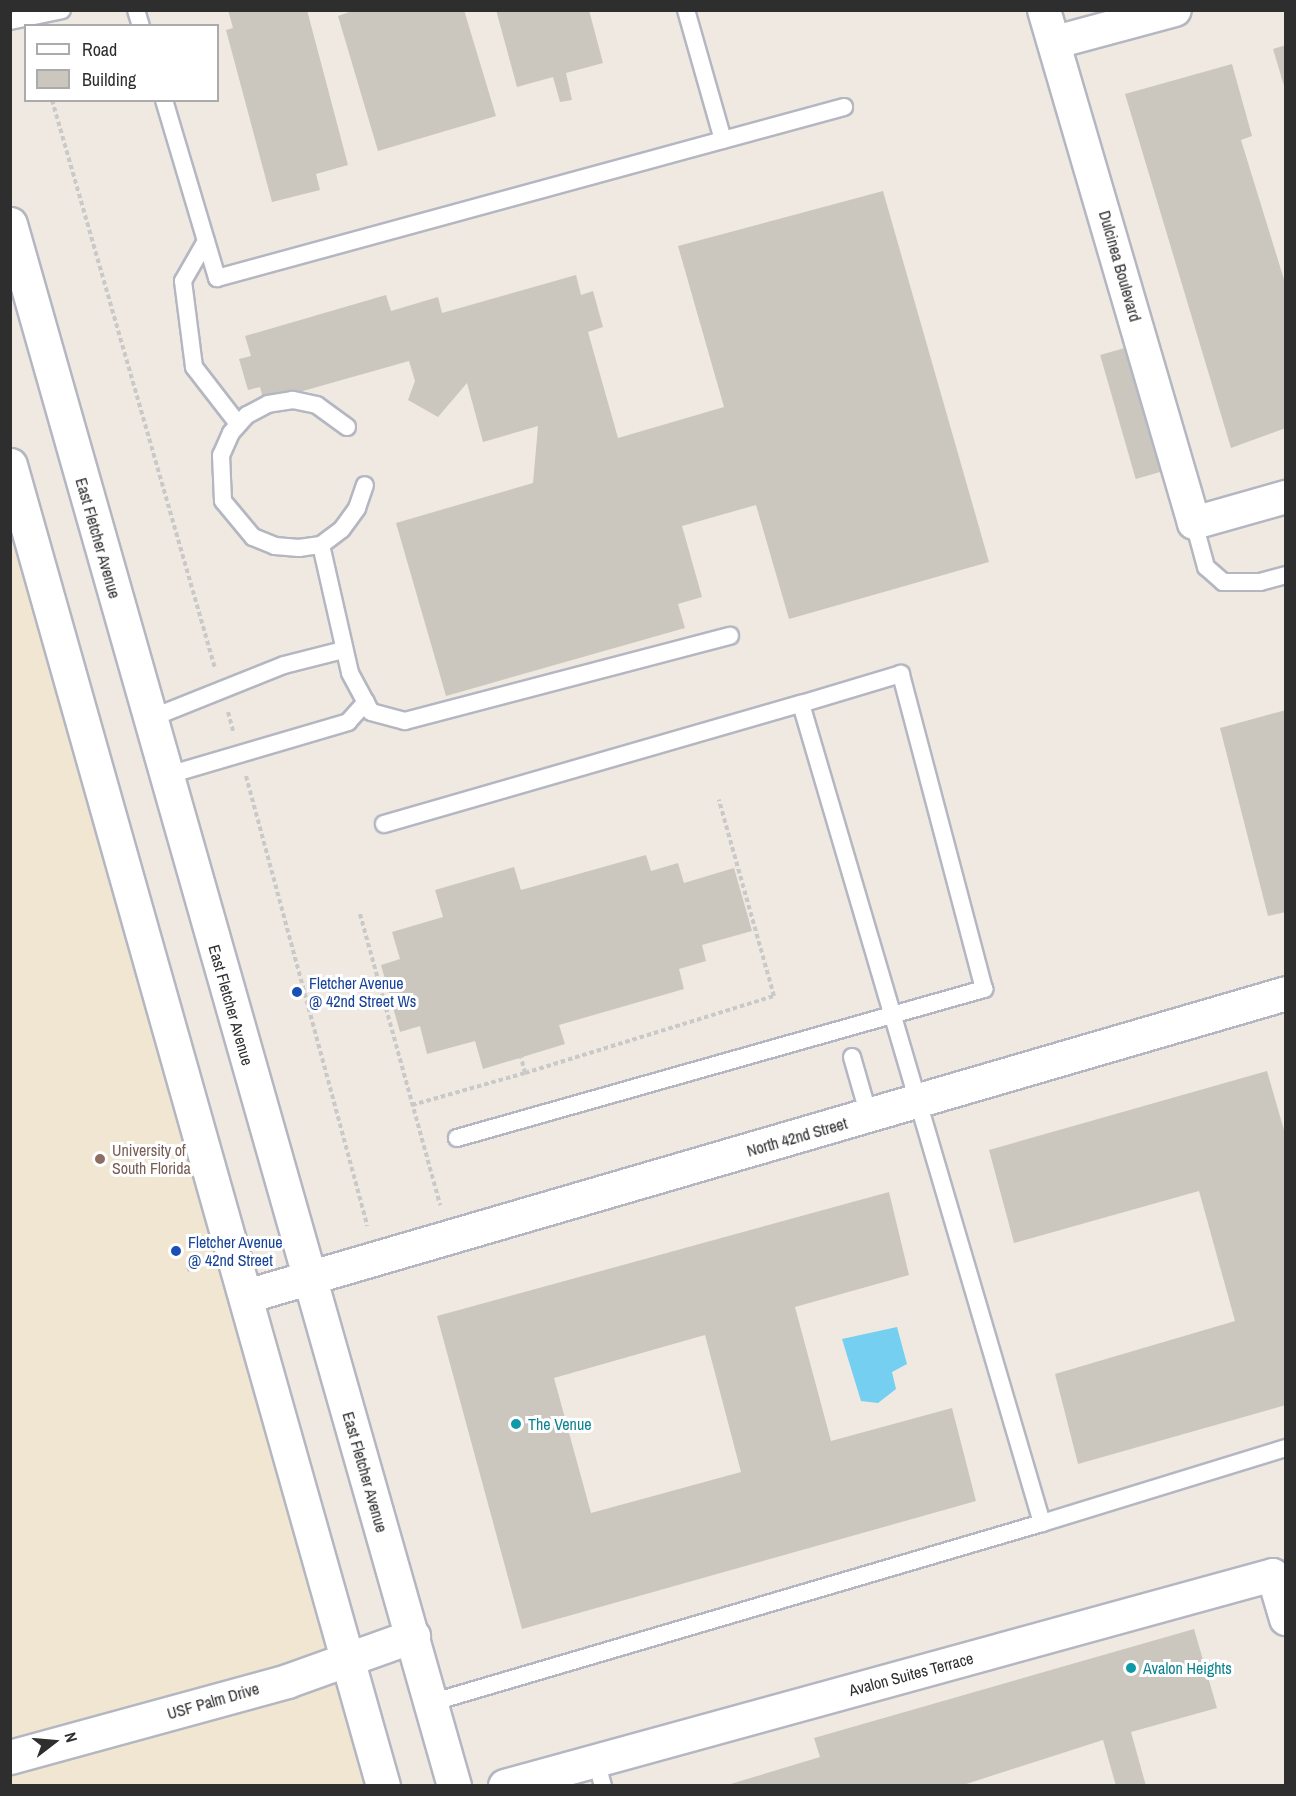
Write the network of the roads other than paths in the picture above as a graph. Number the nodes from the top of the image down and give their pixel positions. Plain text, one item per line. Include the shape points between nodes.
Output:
1 (62, 10) edge
2 (686, 10) edge
3 (1044, 10) edge
4 (1175, 10) edge
5 (10, 21) edge
6 (1056, 42) junction
7 (165, 102) edge
8 (844, 107) dead end
9 (723, 140) junction
10 (10, 224) edge
11 (206, 241) junction
12 (238, 424) junction
13 (347, 427) dead end
14 (10, 465) edge
15 (365, 485) dead end
16 (1286, 497) edge
17 (1194, 522) junction
18 (321, 545) junction
19 (1286, 575) edge
20 (730, 636) dead end
21 (343, 650) junction
22 (366, 702) junction
23 (801, 704) junction
24 (149, 719) junction
25 (165, 776) junction
26 (384, 824) dead end
27 (1286, 993) edge
28 (891, 1017) junction
29 (852, 1057) dead end
30 (918, 1099) junction
31 (869, 1116) junction
32 (457, 1138) dead end
33 (309, 1279) junction
34 (246, 1296) junction
35 (1286, 1448) edge
36 (1042, 1523) junction
37 (1286, 1618) edge
38 (413, 1636) junction
39 (347, 1659) junction
40 (430, 1703) junction
41 (10, 1757) edge
42 (600, 1773) edge
43 (383, 1785) edge
44 (454, 1785) edge
45 (505, 1785) edge

1 - 5 lane
2 - 9 lane
3 - 6 street, Dulcinea Boulevard
4 - 6 street
6 - 17 street, Dulcinea Boulevard
7 - 11 lane
8 - 9 lane
9 - 11 lane via 217,278
10 - 24 main road, East Fletcher Avenue
11 - 12 lane via 183,280 194,367
12 - 13 lane via 268,404 293,400 317,405
12 - 18 lane via 221,455 219,478 223,501 236,522 253,537 275,546
14 - 34 main road
15 - 18 lane via 357,508 342,529
16 - 17 street
17 - 19 lane via 1206,567 1223,582 1260,582
18 - 21 lane
20 - 22 lane via 405,721 371,712
21 - 22 lane
21 - 24 lane via 284,665
22 - 25 lane via 348,722
23 - 26 lane
23 - 28 lane
23 - 28 lane via 901,674 984,989
24 - 25 main road, East Fletcher Avenue
25 - 33 main road, East Fletcher Avenue
27 - 30 main road, North 42nd Street
28 - 30 lane
28 - 32 lane
29 - 31 lane
30 - 31 main road, North 42nd Street
30 - 36 lane
31 - 33 main road, North 42nd Street
33 - 34 main road, North 42nd Street
33 - 38 main road, East Fletcher Avenue
34 - 39 main road
35 - 36 lane
36 - 40 lane
37 - 42 street, Avalon Suites Terrace via 1273,1575
38 - 39 main road, USF Palm Drive
38 - 40 main road, East Fletcher Avenue
39 - 41 main road, USF Palm Drive via 287,1681
39 - 43 main road
40 - 44 main road, East Fletcher Avenue
42 - 45 street, Avalon Suites Terrace

